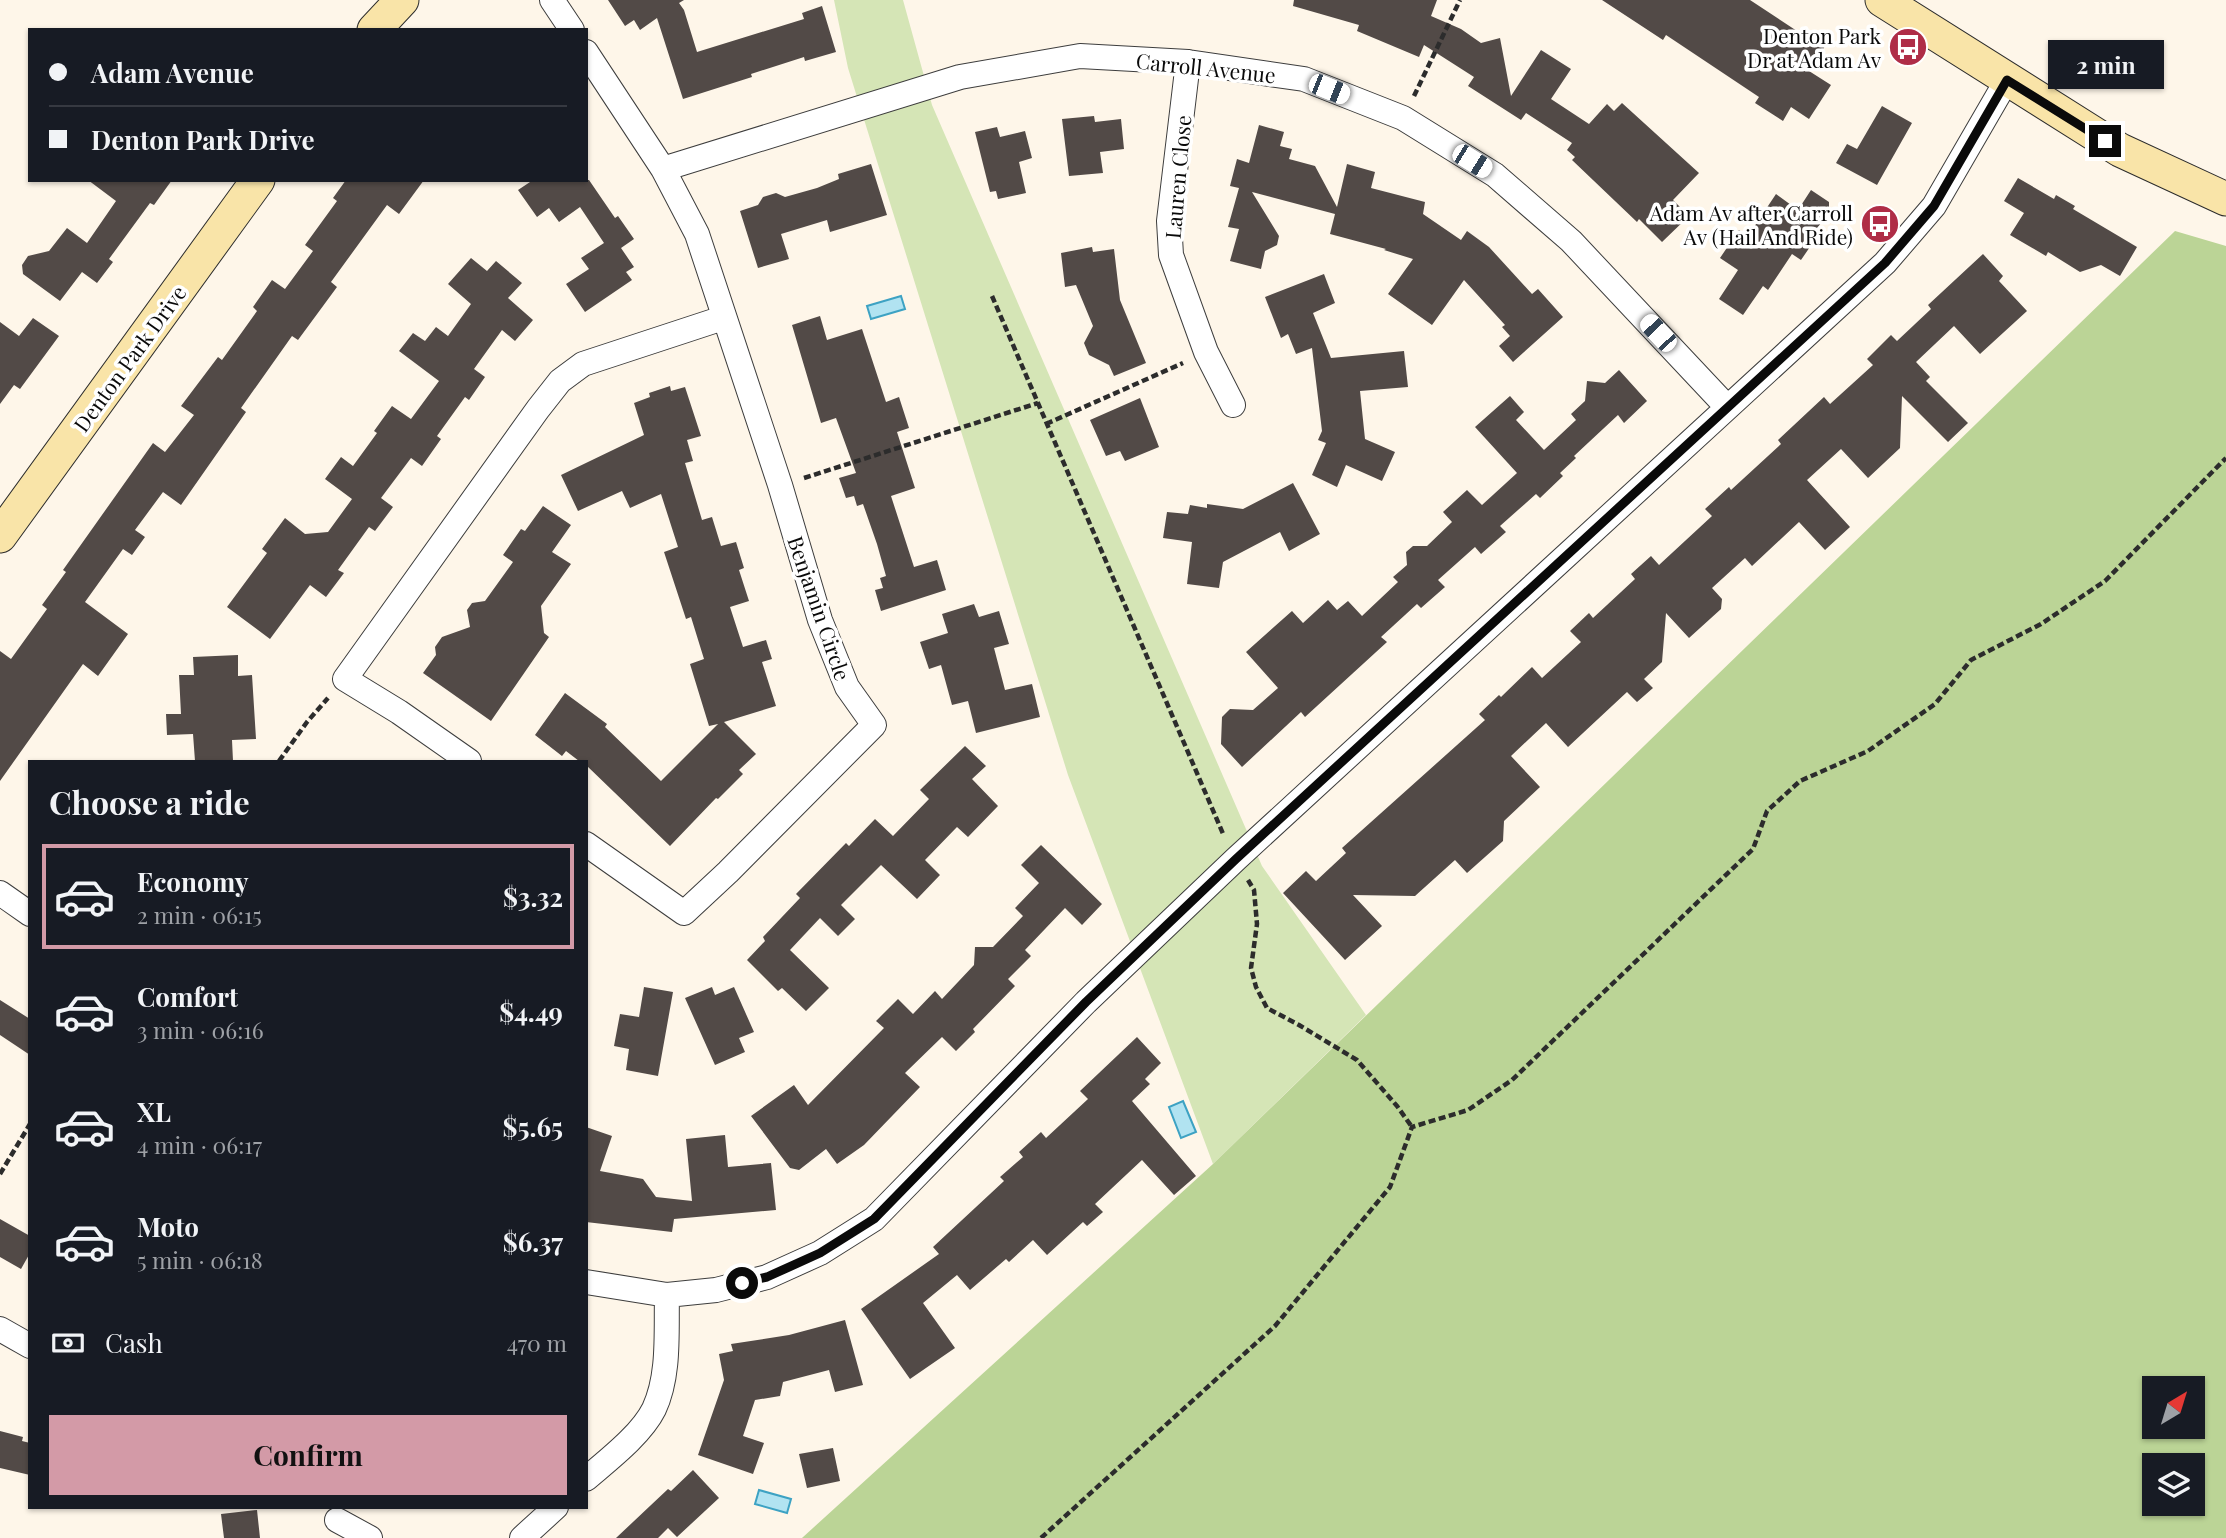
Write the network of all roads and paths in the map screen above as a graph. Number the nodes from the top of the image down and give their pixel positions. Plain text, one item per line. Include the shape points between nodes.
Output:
1 (402, 0) edge
2 (552, 0) edge
3 (1460, 0) edge
4 (1882, 0) edge
5 (376, 28) edge
6 (571, 28) edge
7 (588, 54) edge
8 (1188, 62) junction
9 (2007, 80) junction
10 (1403, 118) junction
11 (663, 169) junction
12 (257, 182) edge
13 (2226, 199) edge
14 (992, 296) dead end
15 (723, 318) junction
16 (1206, 352) junction
17 (1038, 403) junction
18 (1233, 405) dead end
19 (1727, 407) junction
20 (1046, 424) junction
21 (2226, 458) edge
22 (780, 485) junction
23 (0, 536) edge
24 (345, 679) junction
25 (280, 760) edge
26 (468, 760) edge
27 (588, 845) edge
28 (1236, 859) junction
29 (0, 893) edge
30 (28, 913) edge
31 (28, 1127) edge
32 (1412, 1127) junction
33 (0, 1174) edge
34 (588, 1282) edge
35 (667, 1295) junction
36 (0, 1329) edge
37 (28, 1345) edge
38 (588, 1477) edge
39 (554, 1509) edge
40 (337, 1520) dead end
41 (370, 1538) edge
42 (522, 1538) edge
43 (1041, 1538) edge

1 - 5 main road
2 - 6 street
3 - 10 path
4 - 9 main road
7 - 11 street, Benjamin Circle
8 - 10 street, Carroll Avenue via 1304,79
8 - 11 street, Carroll Avenue via 1080,56 960,77
8 - 16 street, Lauren Close via 1170,244
9 - 13 main road via 2120,150
9 - 19 street via 1934,206 1885,263
10 - 19 street, Carroll Avenue via 1495,175 1571,241
11 - 15 street, Benjamin Circle via 697,234
12 - 23 main road, Denton Park Drive
14 - 17 path
15 - 22 street, Benjamin Circle
15 - 24 street via 583,364 560,382
16 - 18 street, Lauren Close
16 - 20 path
17 - 20 path
17 - 22 path
19 - 28 street
20 - 28 path
21 - 32 path via 2105,581 2041,624 1971,660 1935,704 1867,751 1800,781 1767,811 1753,849 1512,1080 1468,1110
22 - 27 street, Benjamin Circle via 820,620 847,687 873,726 684,913
24 - 25 path
24 - 26 street
28 - 32 path via 1254,890 1251,968 1267,1008 1357,1060
28 - 35 street via 1086,1002 874,1219 820,1253 767,1277 716,1290
29 - 30 street
31 - 33 path
32 - 43 path via 1390,1187 1275,1326
34 - 35 street
35 - 38 street via 664,1375 654,1409 633,1437
36 - 37 street
39 - 42 street
40 - 41 street

